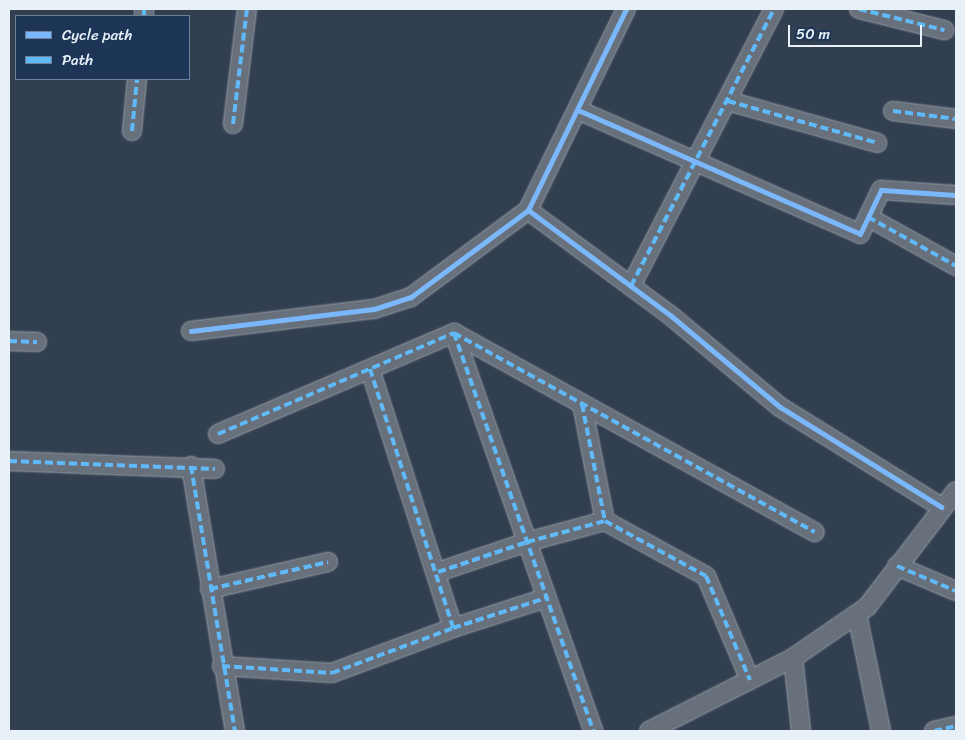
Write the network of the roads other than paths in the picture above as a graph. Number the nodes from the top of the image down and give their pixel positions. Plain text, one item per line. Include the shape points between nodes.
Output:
1 (247, 9) edge
2 (626, 9) edge
3 (774, 9) edge
4 (859, 9) edge
5 (944, 30) dead end
6 (137, 80) edge
7 (728, 101) junction
8 (578, 110) junction
9 (893, 111) dead end
10 (956, 119) edge
11 (233, 124) dead end
12 (132, 131) dead end
13 (878, 143) dead end
14 (696, 162) junction
15 (956, 195) edge
16 (528, 210) junction
17 (868, 216) junction
18 (956, 266) edge
19 (631, 286) junction
20 (191, 331) dead end
21 (454, 333) junction
22 (9, 341) edge
23 (37, 342) dead end
24 (370, 369) junction
25 (582, 404) junction
26 (218, 434) dead end
27 (9, 461) edge
28 (191, 466) junction
29 (215, 469) dead end
30 (956, 491) edge
31 (941, 508) junction
32 (605, 521) junction
33 (815, 532) dead end
34 (527, 542) junction
35 (328, 562) dead end
36 (897, 566) junction
37 (438, 572) junction
38 (210, 589) junction
39 (956, 591) edge
40 (546, 598) junction
41 (857, 614) junction
42 (453, 628) junction
43 (793, 658) junction
44 (222, 666) junction
45 (750, 680) junction
46 (956, 726) edge
47 (235, 731) edge
48 (593, 731) edge
49 (649, 731) edge
50 (801, 731) edge
51 (881, 731) edge
52 (934, 731) edge

1 - 11 street
2 - 8 street
3 - 7 street
4 - 5 street
6 - 12 street
7 - 13 street
7 - 14 street
8 - 14 street
8 - 16 street
9 - 10 street
14 - 17 street via 860,234
14 - 19 street
15 - 17 street via 881,190
16 - 19 street
16 - 20 street via 412,297 374,309
17 - 18 street
19 - 31 street via 780,407
21 - 24 street
21 - 25 street
21 - 34 street
22 - 23 street
24 - 26 street
24 - 37 street
25 - 32 street
25 - 33 street
27 - 28 street
28 - 29 street
28 - 38 street
30 - 31 street
31 - 36 street
32 - 34 street
32 - 45 street via 706,576
34 - 37 street
34 - 40 street
35 - 38 street
36 - 39 street
36 - 41 street
37 - 42 street
38 - 44 street
40 - 42 street
40 - 48 street
41 - 43 street
41 - 51 street
42 - 44 street via 332,673
43 - 45 street
43 - 50 street
44 - 47 street
45 - 49 street
46 - 52 street

